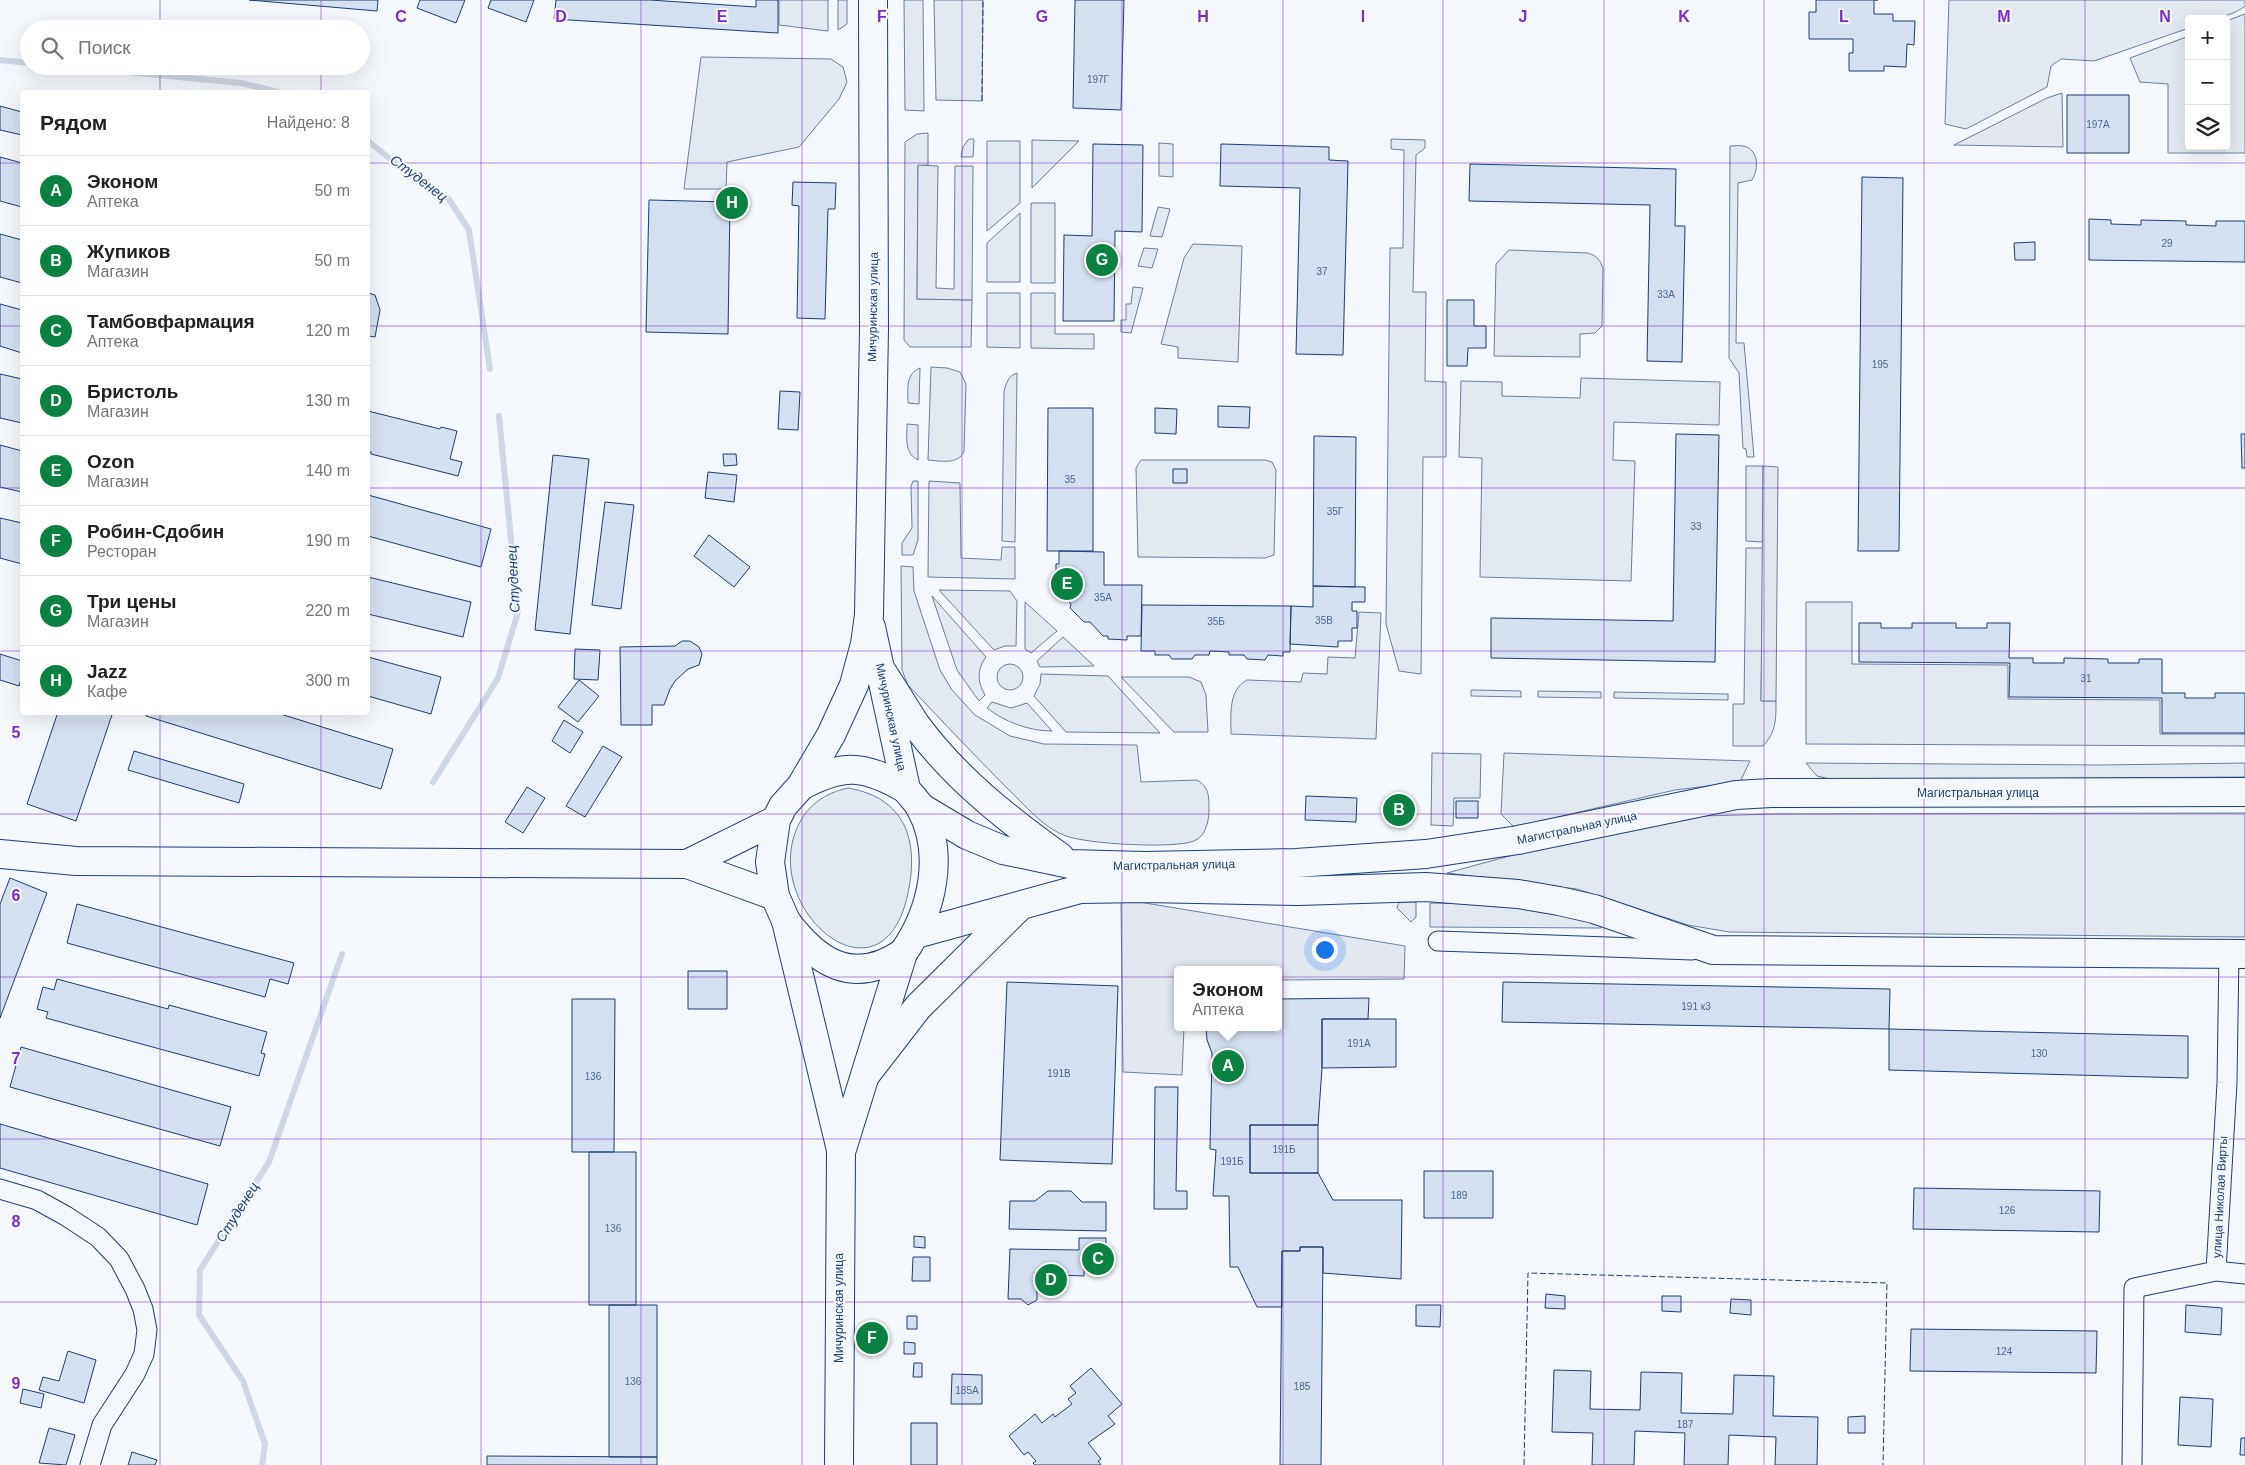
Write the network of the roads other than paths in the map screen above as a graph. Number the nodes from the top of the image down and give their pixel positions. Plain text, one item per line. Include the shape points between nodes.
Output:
1 (874, 0) edge
2 (868, 615) junction
3 (881, 670) junction
4 (801, 786) junction
5 (2245, 792) edge
6 (913, 798) junction
7 (776, 820) junction
8 (0, 854) edge
9 (687, 864) junction
10 (1070, 864) junction
11 (1145, 877) junction
12 (775, 896) junction
13 (1021, 904) junction
14 (786, 921) junction
15 (1438, 941) dead end
16 (910, 944) junction
17 (1713, 950) junction
18 (2237, 954) edge
19 (864, 1076) junction
20 (841, 1150) junction
21 (0, 1189) edge
22 (2216, 1271) junction
23 (2245, 1274) edge
24 (90, 1465) edge
25 (838, 1465) edge
26 (2132, 1465) edge

1 - 2 main road, Мичуринская улица via 874,329
2 - 3 main road, Мичуринская улица
2 - 4 main road, Мичуринская улица via 866,644 854,685 831,735
3 - 6 main road, Мичуринская улица
3 - 10 main road via 917,726 954,770 1008,820
4 - 6 main road, Магистральная улица via 843,769 868,771 888,779
4 - 7 main road via 783,806
5 - 11 main road, Магистральная улица via 1736,795 1518,840 1426,854
6 - 10 main road, Магистральная улица via 967,835 1003,850
6 - 16 main road, Мичуринская улица via 930,832 933,856 926,912
7 - 9 main road
7 - 12 main road via 770,862
8 - 9 main road via 76,860
9 - 12 main road
10 - 11 main road, Магистральная улица
11 - 13 main road, Магистральная улица
11 - 17 main road via 1298,891 1426,887 1518,894 1594,910
12 - 14 main road
13 - 16 main road, Магистральная улица
13 - 19 main road via 918,1007
14 - 16 main road, Магистральная улица via 802,942 821,958 854,969 886,964
14 - 20 main road, Мичуринская улица
15 - 17 street
16 - 19 main road, Мичуринская улица
17 - 18 main road
18 - 22 street, улица Николая Вирты
19 - 20 main road, Мичуринская улица
20 - 25 main road, Мичуринская улица
21 - 24 street via 37,1200 98,1238 119,1259 143,1309 146,1330 144,1354 102,1425
22 - 23 street
22 - 26 street, улица Николая Вирты via 2134,1288

